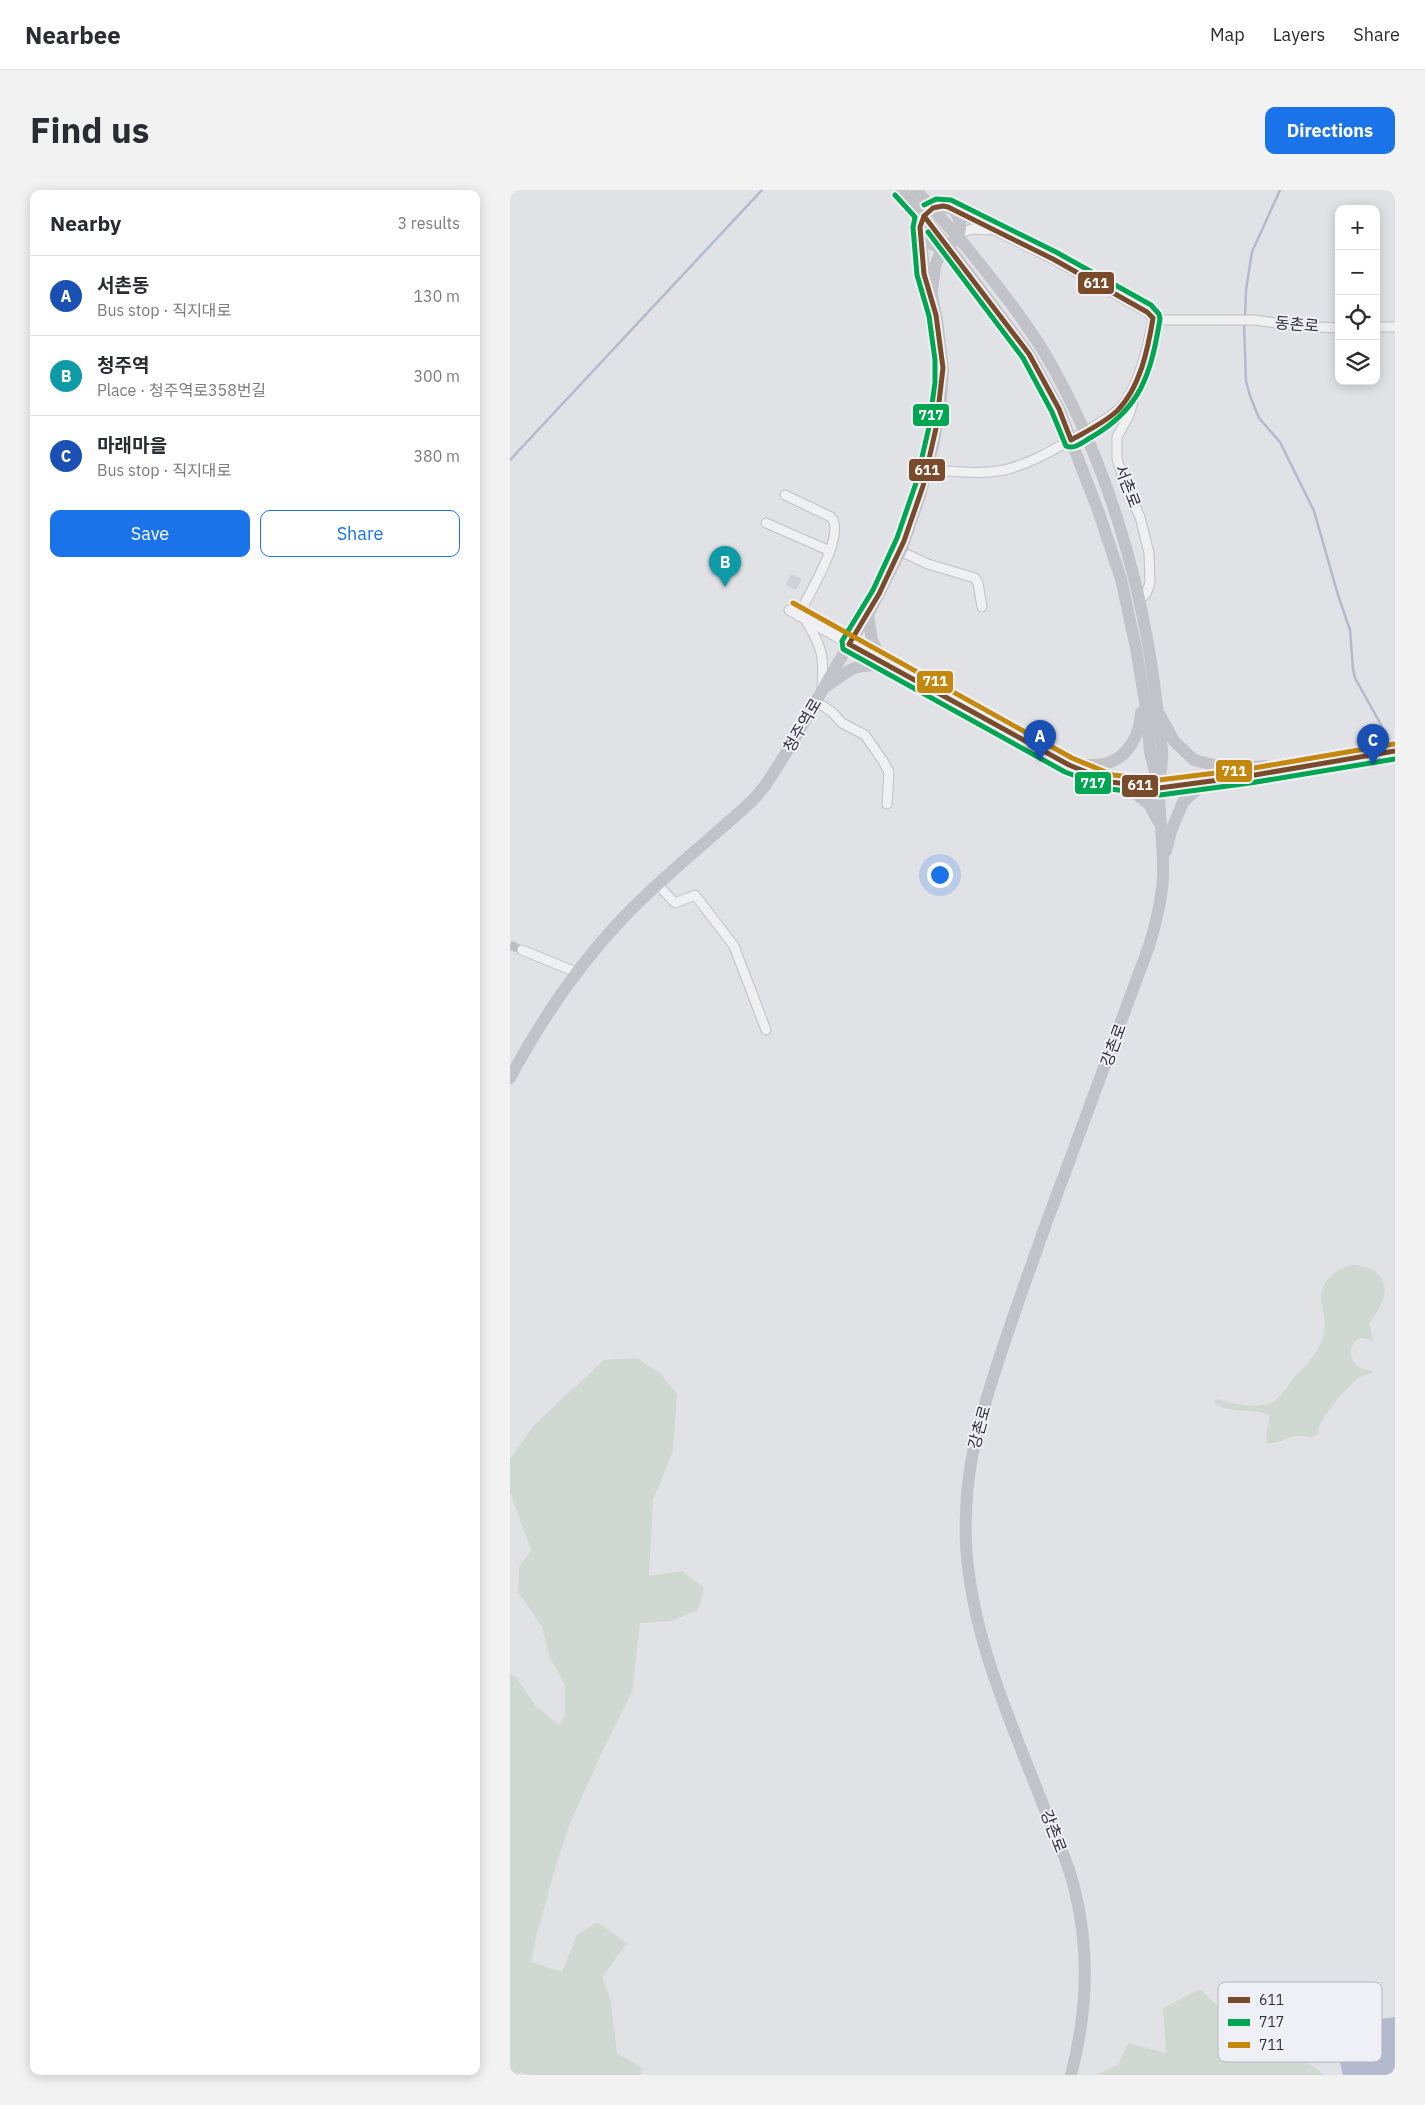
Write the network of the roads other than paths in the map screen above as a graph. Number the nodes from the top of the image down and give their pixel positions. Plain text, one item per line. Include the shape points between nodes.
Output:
1 (901, 190) edge
2 (916, 190) edge
3 (954, 210) junction
4 (920, 227) junction
5 (998, 232) junction
6 (962, 238) junction
7 (943, 246) junction
8 (932, 296) junction
9 (1150, 315) junction
10 (1380, 327) edge
11 (1395, 327) edge
12 (1335, 328) edge
13 (1128, 396) junction
14 (1084, 432) junction
15 (1071, 440) junction
16 (927, 470) junction
17 (784, 495) dead end
18 (766, 523) dead end
19 (830, 551) junction
20 (900, 551) junction
21 (1140, 600) junction
22 (982, 607) dead end
23 (789, 610) dead end
24 (868, 615) junction
25 (798, 616) junction
26 (806, 621) junction
27 (849, 644) junction
28 (886, 664) junction
29 (1142, 688) junction
30 (822, 689) junction
31 (815, 701) junction
32 (1158, 710) junction
33 (1395, 751) edge
34 (1069, 766) junction
35 (1286, 770) junction
36 (1204, 783) junction
37 (1122, 784) junction
38 (1159, 788) junction
39 (886, 804) dead end
40 (1160, 827) junction
41 (1162, 863) junction
42 (658, 885) junction
43 (522, 950) tunnel mouth
44 (576, 972) junction
45 (766, 1030) dead end
46 (510, 1078) edge
47 (1071, 2075) edge

1 - 15 main road, bridge via 958,258 1029,354
2 - 6 main road, bridge
3 - 4 main road via 942,206 929,209
3 - 5 street
3 - 6 main road
4 - 7 main road via 930,244
4 - 8 main road via 925,280
5 - 6 street via 978,229
5 - 9 street via 1053,259
6 - 7 main road
6 - 14 main road via 1046,356
7 - 8 main road via 935,266
8 - 16 main road, 청주역로 via 943,377
9 - 12 street, 동촌로
9 - 13 street, 서촌로 via 1150,335
10 - 11 street
13 - 14 street via 1114,412
13 - 21 street, 서촌로 via 1133,402 1116,437 1117,459 1140,517 1149,553 1150,583
14 - 15 street
14 - 21 main road via 1114,504
15 - 16 street via 1027,463 1002,470
15 - 29 main road via 1121,579
16 - 20 main road, 청주역로
17 - 19 street via 831,517 835,522 835,540
18 - 19 street
19 - 25 street
20 - 22 street via 928,564 975,578
20 - 24 main road, 청주역로
21 - 32 main road via 1152,656
23 - 25 street
24 - 27 main road, 청주역로
24 - 28 main road via 872,640
25 - 26 street
26 - 27 street
26 - 30 street via 824,660
27 - 28 main road
27 - 30 main road, 청주역로
28 - 30 main road via 856,667
28 - 34 main road
29 - 34 main road via 1140,726 1132,745 1108,762
29 - 38 main road via 1150,752
30 - 31 main road, 청주역로
31 - 39 street via 842,723 865,735 883,761 888,772
31 - 42 main road, 청주역로 via 759,793
32 - 35 main road via 1174,741 1194,760 1230,769 1266,766
32 - 38 main road via 1162,753
33 - 35 main road
34 - 37 main road
35 - 36 main road
36 - 38 main road
36 - 41 main road via 1183,802
37 - 38 main road
37 - 40 main road via 1149,804
38 - 40 main road, 강촌로
40 - 41 main road, 강촌로
41 - 47 main road, 강촌로 via 1162,896 1149,946 1018,1300 980,1416 966,1496 966,1546 972,1600 987,1655 1074,1886 1082,1927 1083,2014
42 - 44 main road, 청주역로 via 624,917
42 - 45 street via 675,903 695,895 734,946
43 - 44 street
44 - 46 main road, 청주역로 via 548,1012

